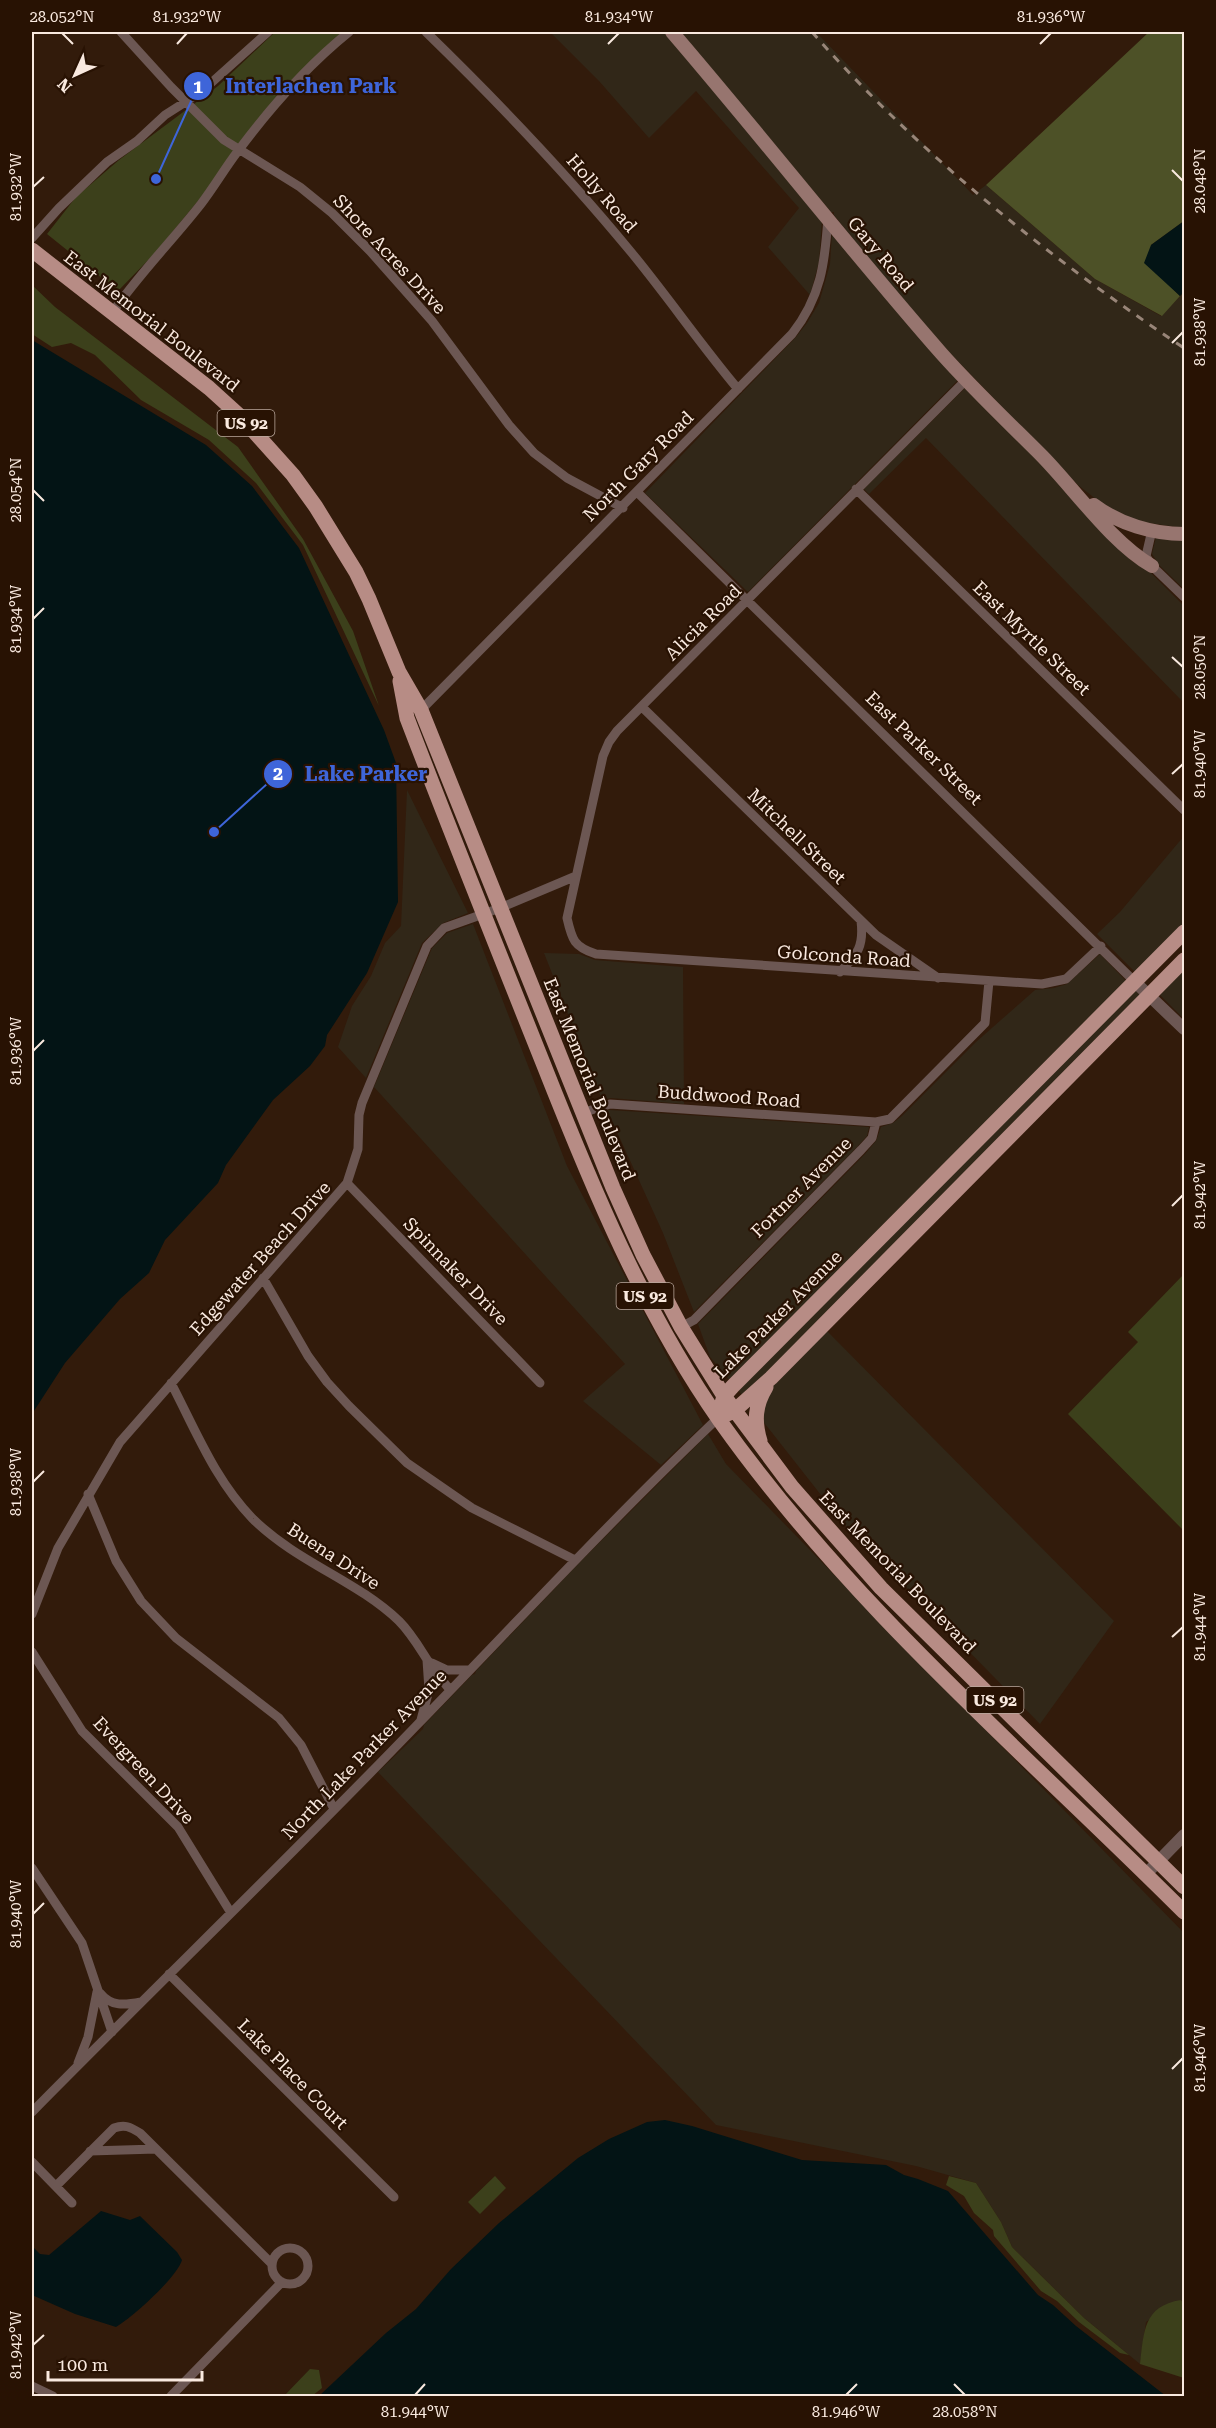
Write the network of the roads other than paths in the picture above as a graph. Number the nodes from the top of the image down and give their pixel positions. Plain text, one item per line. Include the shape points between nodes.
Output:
1 (121, 32) edge
2 (268, 32) edge
3 (349, 32) edge
4 (426, 32) edge
5 (672, 32) edge
6 (186, 101) junction
7 (239, 150) junction
8 (828, 218) junction
9 (32, 238) edge
10 (32, 250) edge
11 (112, 313) junction
12 (967, 379) junction
13 (738, 389) junction
14 (856, 489) junction
15 (1074, 489) junction
16 (638, 493) junction
17 (623, 508) junction
18 (1152, 530) junction
19 (1185, 534) edge
20 (1152, 566) junction
21 (1185, 597) edge
22 (747, 600) junction
23 (400, 679) junction
24 (642, 707) junction
25 (422, 710) junction
26 (1185, 810) edge
27 (576, 876) junction
28 (500, 908) junction
29 (483, 914) junction
30 (861, 921) junction
31 (1185, 932) edge
32 (575, 942) joint
33 (1101, 946) junction
34 (1185, 960) edge
35 (840, 972) junction
36 (938, 978) junction
37 (989, 981) junction
38 (1135, 981) junction
39 (1149, 996) junction
40 (1185, 1029) edge
41 (582, 1113) junction
42 (876, 1122) junction
43 (347, 1183) junction
44 (263, 1278) junction
45 (681, 1327) junction
46 (771, 1378) junction
47 (171, 1383) junction
48 (540, 1383) dead end
49 (724, 1396) junction
50 (734, 1411) junction
51 (718, 1418) junction
52 (763, 1450) junction
53 (88, 1494) junction
54 (575, 1560) junction
55 (32, 1614) edge
56 (32, 1652) edge
57 (427, 1660) junction
58 (931, 1664) junction
59 (470, 1670) junction
60 (975, 1680) junction
61 (450, 1690) junction
62 (420, 1722) junction
63 (334, 1809) junction
64 (1185, 1835) edge
65 (1158, 1862) junction
66 (32, 1868) edge
67 (1146, 1874) junction
68 (1185, 1887) edge
69 (1185, 1912) edge
70 (231, 1913) junction
71 (169, 1974) junction
72 (98, 1990) junction
73 (141, 2002) junction
74 (112, 2032) junction
75 (76, 2067) junction
76 (32, 2112) edge
77 (156, 2149) junction
78 (90, 2151) junction
79 (32, 2162) edge
80 (56, 2186) junction
81 (394, 2197) dead end
82 (72, 2204) dead end
83 (272, 2264) junction
84 (282, 2282) junction
85 (32, 2386) edge
86 (53, 2397) edge
87 (171, 2397) edge

1 - 6 street, Shore Acres Drive
2 - 6 street
3 - 7 street via 284,95
4 - 13 street, Holly Road via 588,201
5 - 8 main road, Gary Road
6 - 7 street, Shore Acres Drive
6 - 9 street via 107,162
7 - 11 street
7 - 17 street, Shore Acres Drive via 300,187 369,251 426,314 534,453 567,478
8 - 12 main road, Gary Road
8 - 13 street, North Gary Road via 825,263 814,301 792,334
10 - 11 main road, East Memorial Boulevard / US 92
11 - 23 main road, East Memorial Boulevard / US 92 via 209,388 293,475 356,572
12 - 14 street, Alicia Road
12 - 15 main road, Gary Road
13 - 16 street, North Gary Road
14 - 22 street, Alicia Road
14 - 26 street, East Myrtle Street
15 - 18 main road via 1108,516
15 - 20 main road via 1125,545
16 - 17 street, North Gary Road
16 - 22 street, East Parker Street
17 - 25 street, North Gary Road
18 - 19 main road
18 - 20 street via 1146,556
20 - 21 street
22 - 24 street, Alicia Road
22 - 33 street, East Parker Street
23 - 25 main road, East Memorial Boulevard / US 92
23 - 29 main road, East Memorial Boulevard / US 92 via 407,718
24 - 27 street, Alicia Road via 617,731 603,756
24 - 30 street, Mitchell Street
25 - 28 main road, East Memorial Boulevard / US 92
27 - 28 street, Edgewater Beach Drive
27 - 32 street, Alicia Road via 567,918
28 - 29 street, Edgewater Beach Drive
28 - 41 main road, East Memorial Boulevard / US 92
29 - 43 street, Edgewater Beach Drive via 444,928 427,946 362,1103 358,1149
29 - 51 main road, East Memorial Boulevard / US 92 via 613,1233 658,1320
30 - 35 street via 860,948
30 - 36 street, Mitchell Street via 876,936
31 - 38 main road, Lake Parker Avenue
32 - 35 street, Golconda Road via 596,954
33 - 37 street, Golconda Road via 1066,979 1054,983
33 - 38 street, East Parker Street
34 - 39 main road
35 - 36 street, Golconda Road
36 - 37 street, Golconda Road
37 - 42 street via 987,1016 982,1027 899,1112
38 - 39 street, East Parker Street
38 - 49 main road, Lake Parker Avenue
39 - 40 street, East Parker Street
39 - 46 main road
41 - 42 street, Buddwood Road via 610,1104
41 - 45 main road, East Memorial Boulevard / US 92 via 628,1222
42 - 45 street, Fortner Avenue via 872,1138 861,1150 694,1320
43 - 44 street, Edgewater Beach Drive
43 - 48 street, Spinnaker Drive
44 - 47 street, Edgewater Beach Drive
44 - 54 street via 327,1382 407,1463 472,1508
45 - 49 main road, East Memorial Boulevard / US 92
46 - 50 main road
46 - 52 main road via 756,1409 756,1428
47 - 53 street, Edgewater Beach Drive via 120,1442
47 - 57 street, Buena Drive via 211,1464 239,1503 282,1545 386,1610 413,1637
49 - 50 main road, East Memorial Boulevard / US 92
49 - 51 main road, Lake Parker Avenue
50 - 51 main road
50 - 52 main road, East Memorial Boulevard / US 92
51 - 54 street, North Lake Parker Avenue
51 - 58 main road, East Memorial Boulevard / US 92 via 804,1531
52 - 60 main road, East Memorial Boulevard / US 92 via 861,1566
53 - 55 street, Edgewater Beach Drive via 58,1548
53 - 63 street via 116,1562 141,1601 176,1638 279,1718 301,1745
54 - 59 street, North Lake Parker Avenue
56 - 70 street, Evergreen Drive via 94,1746 178,1827
57 - 59 street via 447,1670
57 - 61 street, Buena Drive
57 - 62 street via 429,1690
58 - 60 main road via 962,1681
58 - 67 main road, East Memorial Boulevard / US 92
59 - 61 street, North Lake Parker Avenue
60 - 65 main road, East Memorial Boulevard / US 92
61 - 62 street, North Lake Parker Avenue
62 - 63 street, North Lake Parker Avenue
63 - 70 street, North Lake Parker Avenue
64 - 65 street
65 - 67 street
65 - 68 main road, East Memorial Boulevard / US 92
66 - 72 street via 82,1942
67 - 69 main road, East Memorial Boulevard / US 92
70 - 71 street, North Lake Parker Avenue
71 - 73 street, North Lake Parker Avenue
71 - 81 street, Lake Place Court
72 - 73 street via 113,2003
72 - 74 street
72 - 75 street via 88,2037
73 - 74 street, North Lake Parker Avenue
74 - 75 street, North Lake Parker Avenue
75 - 76 street, North Lake Parker Avenue
77 - 78 street
77 - 78 street via 140,2133 122,2125
77 - 83 street
78 - 80 street
79 - 80 street
80 - 82 street
83 - 84 street via 274,2274
83 - 84 street via 277,2254 287,2249 298,2250 306,2258 308,2269 303,2279 292,2284
84 - 87 street
85 - 86 street

